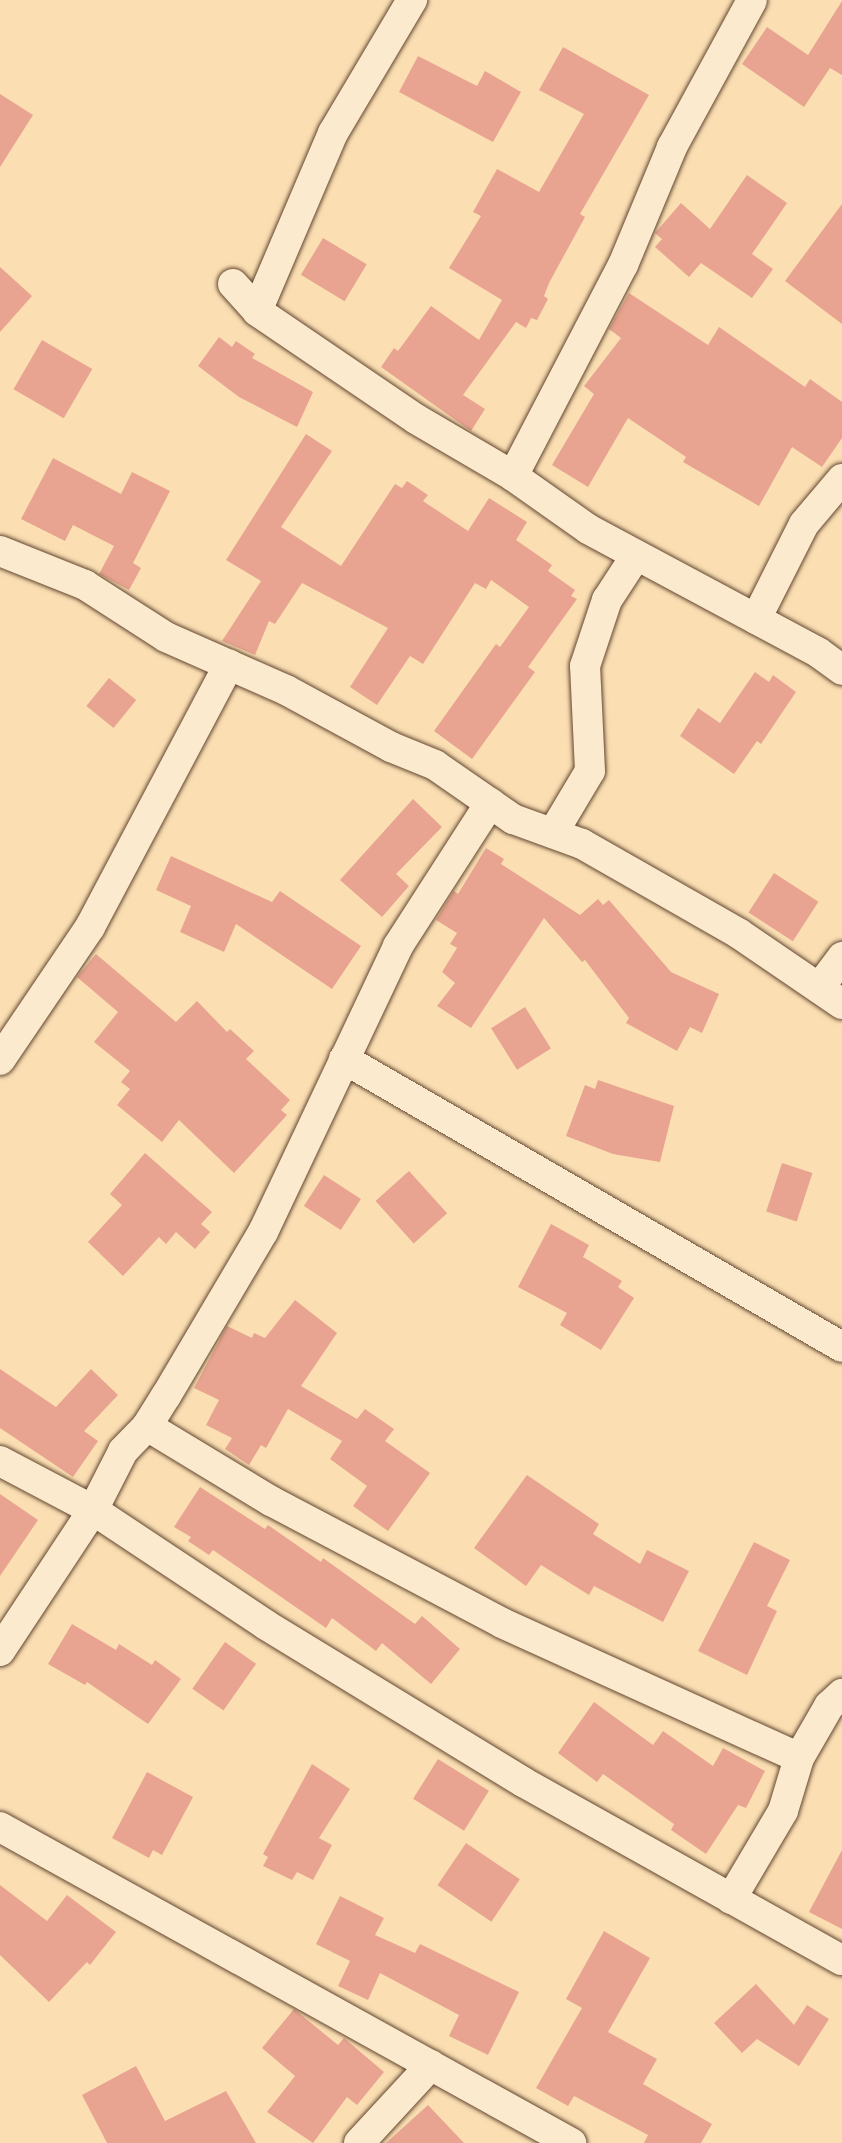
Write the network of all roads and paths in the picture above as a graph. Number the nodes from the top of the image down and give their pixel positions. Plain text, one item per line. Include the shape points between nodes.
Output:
1 (412, 0) edge
2 (752, 0) edge
3 (233, 284) dead end
4 (257, 311) junction
5 (513, 476) junction
6 (842, 479) edge
7 (0, 551) edge
8 (635, 557) junction
9 (756, 619) junction
10 (229, 665) junction
11 (842, 670) edge
12 (490, 803) junction
13 (553, 833) junction
14 (842, 957) edge
15 (831, 996) edge
16 (344, 1059) junction
17 (0, 1060) edge
18 (842, 1347) edge
19 (147, 1426) junction
20 (0, 1461) edge
21 (93, 1510) junction
22 (0, 1651) edge
23 (842, 1694) edge
24 (800, 1758) junction
25 (0, 1827) edge
26 (732, 1899) junction
27 (842, 1960) edge
28 (431, 2065) junction
29 (359, 2143) edge
30 (571, 2143) edge

1 - 4 street via 333,133
2 - 5 street via 672,147 622,264
3 - 4 street
4 - 5 street via 416,419
5 - 8 street
6 - 9 street via 804,524
7 - 10 street via 85,585 166,637
8 - 9 street
8 - 13 street via 608,600 585,666 590,771
9 - 11 street via 819,652
10 - 12 street via 286,690 391,747 435,765
10 - 17 street via 90,927
12 - 13 street via 513,819
12 - 16 street via 398,946
13 - 15 street via 582,844 738,933
14 - 15 street
16 - 18 street
16 - 19 street via 263,1232
19 - 21 street via 123,1451
19 - 24 street via 271,1501 502,1623
20 - 21 street
21 - 22 street
21 - 26 street via 266,1626 523,1782
23 - 24 street via 829,1706
24 - 26 street via 783,1811
25 - 28 street
26 - 27 street
28 - 29 street
28 - 30 street

